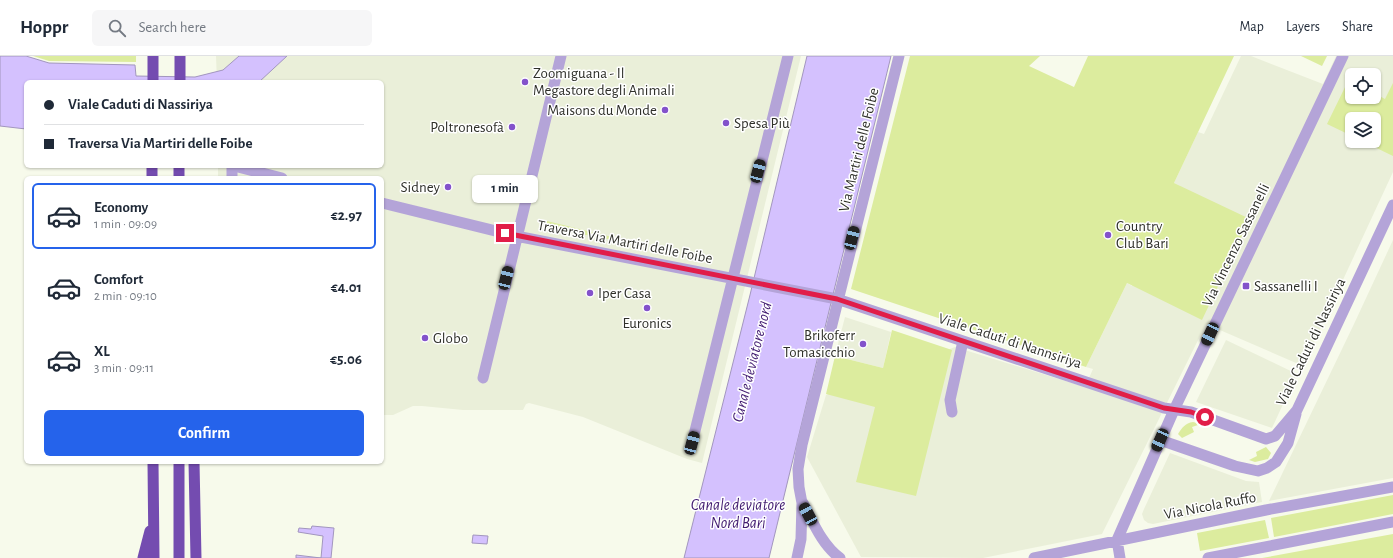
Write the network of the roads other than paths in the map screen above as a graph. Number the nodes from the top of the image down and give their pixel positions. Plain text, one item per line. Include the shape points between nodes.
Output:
1 (153, 56) edge
2 (180, 56) edge
3 (561, 56) edge
4 (788, 56) edge
5 (899, 56) edge
6 (1343, 56) edge
7 (153, 80) edge
8 (180, 80) edge
9 (241, 168) edge
10 (274, 176) edge
11 (384, 203) edge
12 (1393, 205) edge
13 (516, 236) junction
14 (733, 279) junction
15 (837, 299) junction
16 (963, 341) junction
17 (483, 378) dead end
18 (1174, 410) junction
19 (1297, 410) junction
20 (952, 412) dead end
21 (1160, 440) junction
22 (692, 443) dead end
23 (153, 464) edge
24 (179, 464) edge
25 (194, 464) edge
26 (1393, 487) edge
27 (802, 502) junction
28 (154, 513) junction
29 (1393, 522) edge
30 (1116, 540) junction
31 (835, 556) edge
32 (143, 558) edge
33 (154, 558) edge
34 (179, 558) edge
35 (196, 558) edge
36 (797, 558) edge
37 (1034, 558) edge
38 (1120, 558) edge
39 (1208, 558) edge

1 - 7 highway
2 - 8 highway
3 - 13 street
4 - 14 street
5 - 15 street, Via Martiri delle Foibe
6 - 18 street, Via Vincenzo Sassanelli
9 - 10 street
11 - 13 street, Traversa Via Martiri delle Foibe
12 - 19 street, Viale Caduti di Nassiriya
13 - 14 street, Traversa Via Martiri delle Foibe
13 - 17 street
14 - 15 street, Traversa Via Martiri delle Foibe
14 - 22 street
15 - 16 street, Viale Caduti di Nannsiriya
15 - 27 street, Via Martiri delle Foibe via 802,445 798,469
16 - 18 street, Viale Caduti di Nannsiriya
16 - 20 street via 950,400
18 - 19 street, Viale Caduti di Nassiriya via 1191,412 1266,439 1275,436
18 - 21 street, Via Vincenzo Sassanelli
19 - 21 street via 1288,443 1276,462 1258,471 1235,466
21 - 30 street, Via Vincenzo Sassanelli
23 - 28 highway
24 - 34 highway
25 - 35 highway
26 - 30 street, Via Nicola Ruffo
27 - 31 street
27 - 36 street via 801,539
28 - 32 highway
28 - 33 highway
29 - 39 street
30 - 37 street, Via Nicola Ruffo
30 - 38 street

